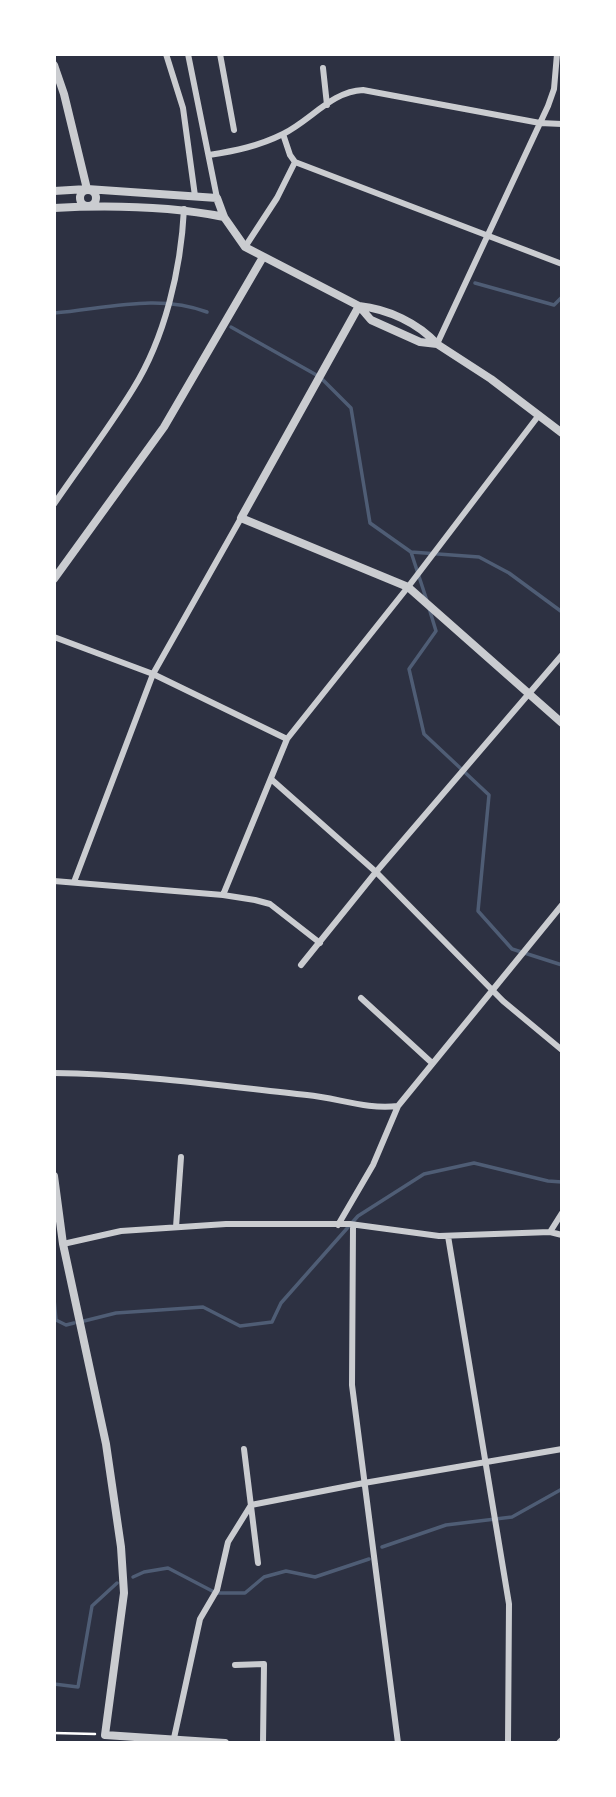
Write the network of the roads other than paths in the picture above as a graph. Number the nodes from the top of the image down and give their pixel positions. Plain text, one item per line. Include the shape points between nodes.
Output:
1 (166, 54) edge
2 (188, 54) edge
3 (220, 54) edge
4 (557, 54) edge
5 (54, 65) edge
6 (559, 66) edge
7 (323, 68) dead end
8 (327, 105) junction
9 (540, 122) junction
10 (562, 124) edge
11 (234, 130) dead end
12 (283, 134) junction
13 (209, 155) junction
14 (295, 162) junction
15 (87, 189) junction
16 (54, 191) edge
17 (199, 196) junction
18 (217, 198) junction
19 (88, 206) junction
20 (54, 208) edge
21 (184, 209) junction
22 (224, 217) junction
23 (488, 236) junction
24 (245, 247) junction
25 (263, 257) junction
26 (562, 264) edge
27 (359, 306) junction
28 (438, 344) junction
29 (539, 415) junction
30 (562, 433) edge
31 (54, 504) edge
32 (241, 518) junction
33 (54, 579) edge
34 (408, 587) junction
35 (54, 637) edge
36 (562, 655) edge
37 (153, 674) junction
38 (529, 693) junction
39 (562, 723) edge
40 (287, 739) junction
41 (271, 779) junction
42 (376, 872) junction
43 (54, 881) edge
44 (74, 882) junction
45 (223, 895) junction
46 (562, 905) edge
47 (320, 943) junction
48 (301, 965) dead end
49 (493, 989) junction
50 (361, 998) dead end
51 (562, 1050) edge
52 (432, 1063) junction
53 (54, 1073) edge
54 (398, 1107) junction
55 (181, 1157) dead end
56 (54, 1176) edge
57 (562, 1213) edge
58 (338, 1225) junction
59 (353, 1225) junction
60 (176, 1227) junction
61 (550, 1232) junction
62 (562, 1235) edge
63 (448, 1236) junction
64 (63, 1244) junction
65 (244, 1449) dead end
66 (562, 1450) edge
67 (484, 1463) junction
68 (364, 1483) junction
69 (251, 1505) junction
70 (258, 1563) dead end
71 (235, 1665) dead end
72 (174, 1738) junction
73 (104, 1739) edge
74 (225, 1743) edge
75 (263, 1743) edge
76 (398, 1743) edge
77 (508, 1743) edge

1 - 17 street via 183,108
2 - 13 street
3 - 11 street
4 - 6 street
5 - 15 street
6 - 9 street
7 - 8 street
8 - 9 street via 350,90 363,90
8 - 12 street
9 - 10 street
9 - 23 street
12 - 13 street via 249,148
12 - 14 street
13 - 18 street
14 - 23 street
14 - 24 street
15 - 16 street
15 - 17 street
15 - 19 street via 96,198
17 - 18 street
18 - 22 street
19 - 20 street
19 - 21 street
21 - 22 street
21 - 31 street via 182,248 168,307 147,362
22 - 24 street
23 - 26 street
23 - 28 street
24 - 25 street
25 - 27 street
25 - 33 street via 164,427
27 - 28 street via 390,313 425,331
27 - 28 street via 372,320 420,342
27 - 32 street
28 - 29 street
29 - 30 street
29 - 34 street
32 - 34 street
32 - 37 street
34 - 38 street
34 - 40 street
35 - 37 street
36 - 38 street
37 - 40 street
37 - 44 street
38 - 39 street
38 - 42 street
40 - 41 street
41 - 42 street
41 - 45 street
42 - 47 street
42 - 49 street
43 - 44 street
44 - 45 street
45 - 47 street via 270,904
46 - 49 street
47 - 48 street
49 - 51 street
49 - 52 street
50 - 52 street
52 - 54 street
53 - 54 street via 167,1080
54 - 58 street via 376,1158
55 - 60 street
56 - 64 street
57 - 61 street
58 - 59 street
58 - 60 street
59 - 63 street
59 - 68 street via 352,1385
60 - 64 street via 121,1231
61 - 62 street
61 - 63 street
63 - 67 street
64 - 73 street via 106,1444 121,1547 124,1593
65 - 69 street
66 - 67 street
67 - 68 street
67 - 77 street via 509,1604
68 - 69 street
68 - 76 street
69 - 70 street
69 - 72 street via 228,1542 217,1590 200,1619
71 - 75 street via 264,1664
72 - 73 street
72 - 74 street

